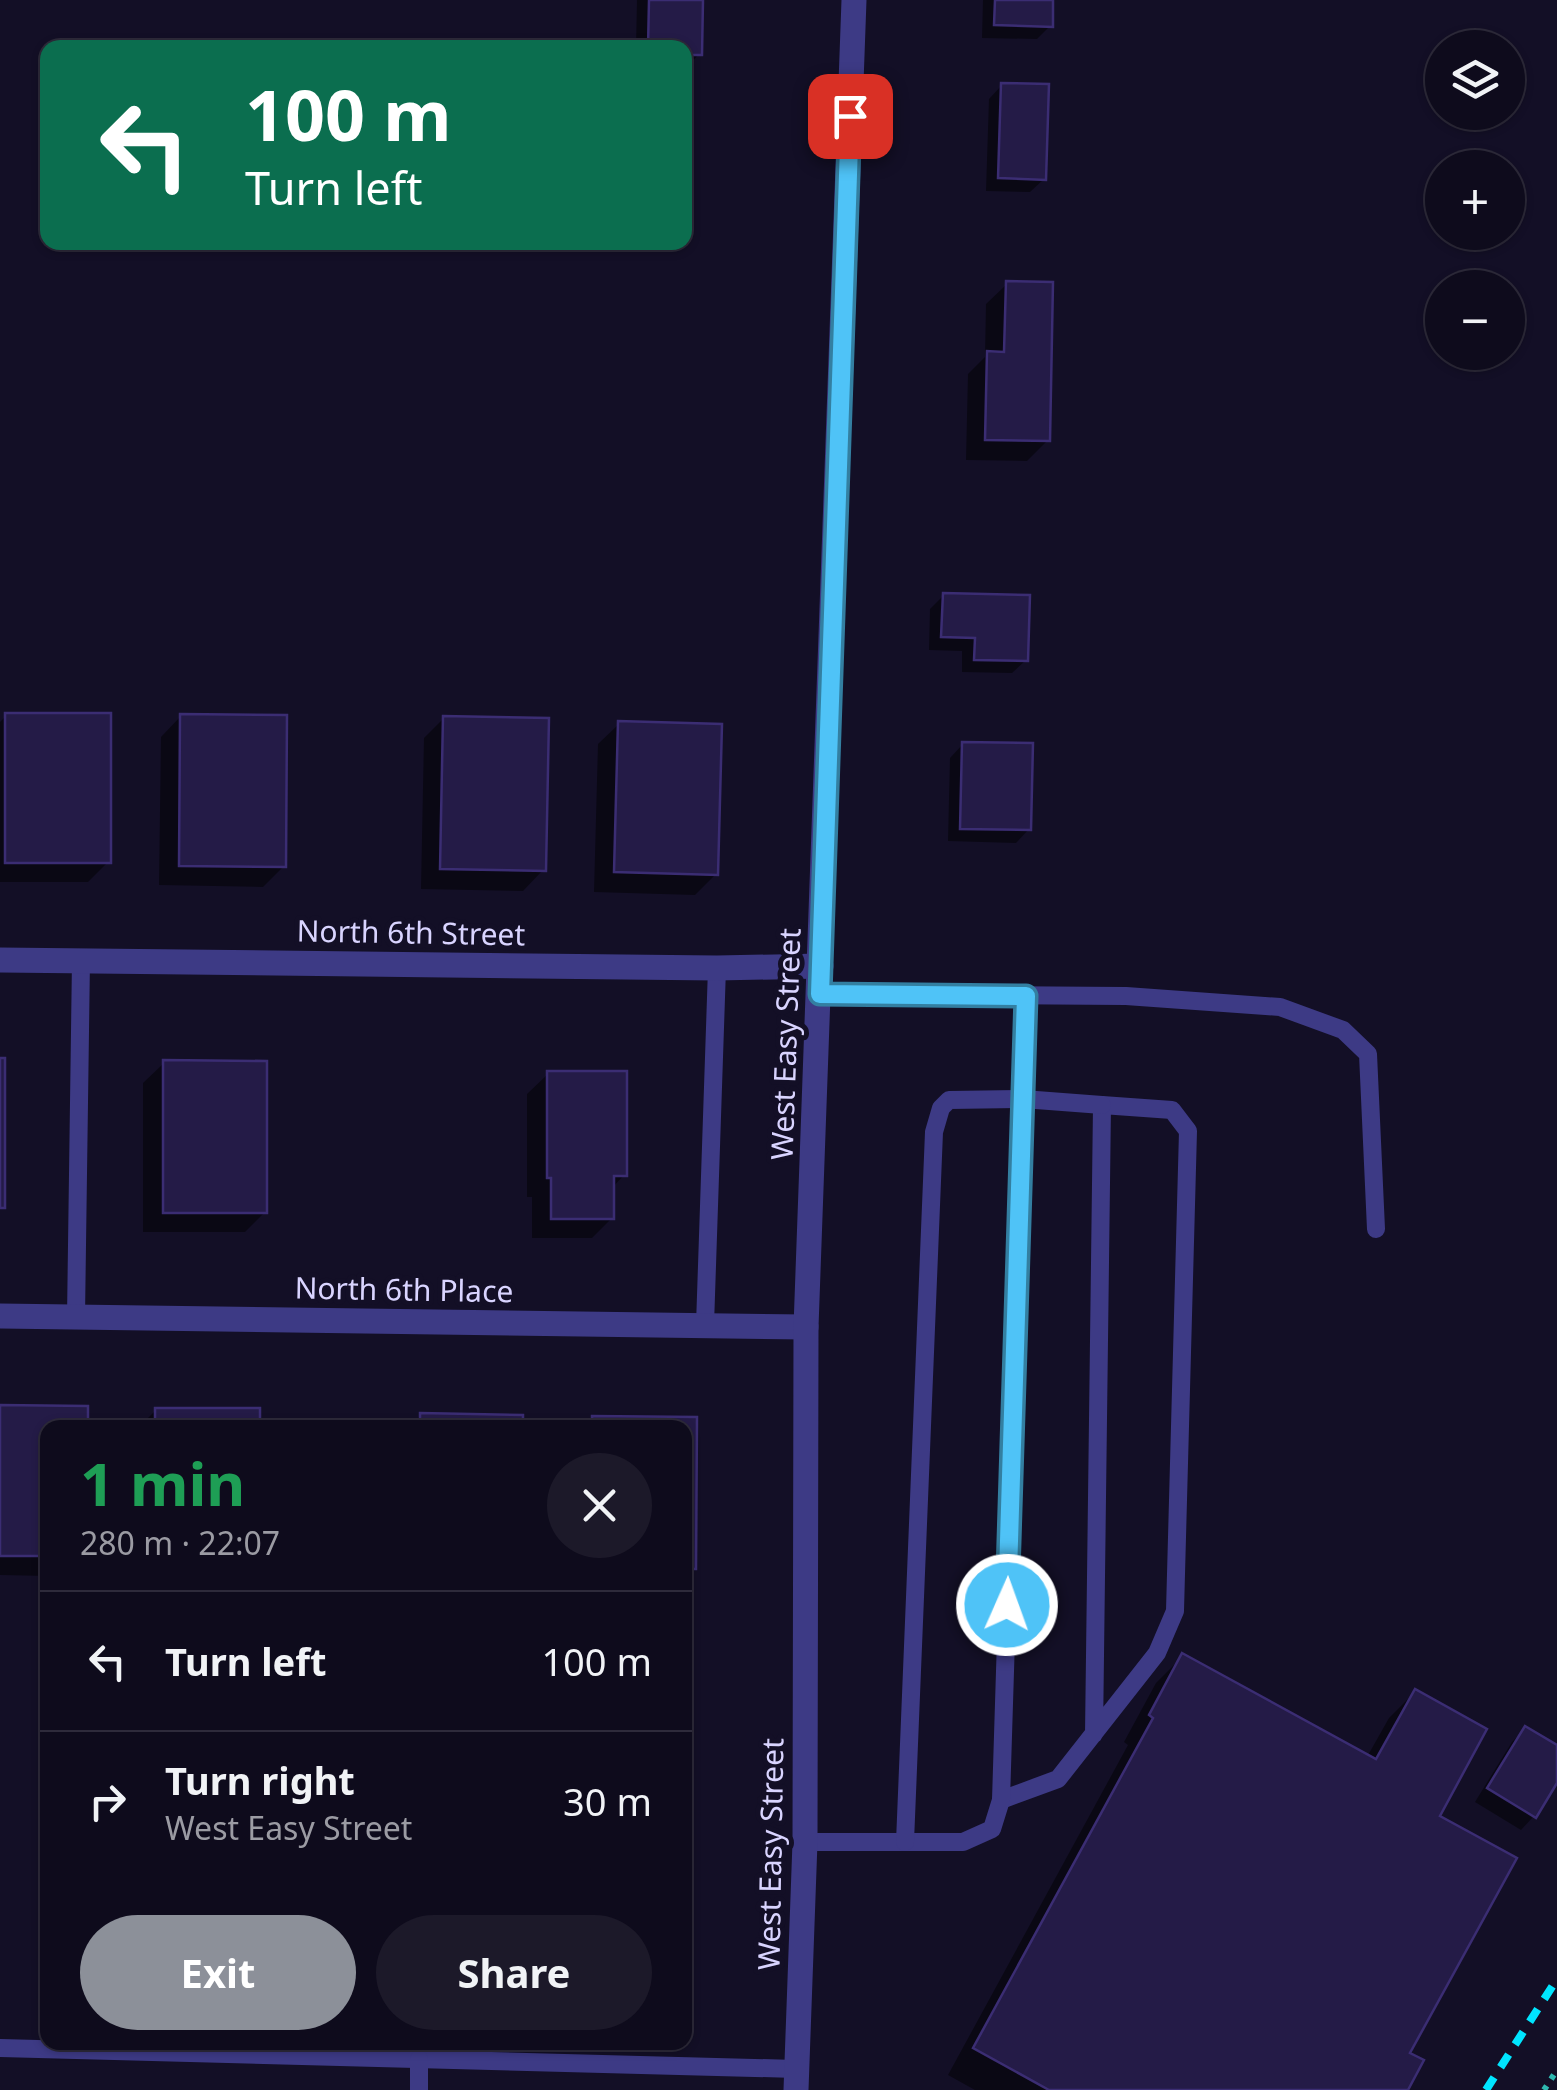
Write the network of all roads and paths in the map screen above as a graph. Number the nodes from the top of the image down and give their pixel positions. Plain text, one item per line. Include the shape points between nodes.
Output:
1 (854, 0) edge
2 (0, 960) edge
3 (81, 960) junction
4 (821, 966) junction
5 (717, 968) junction
6 (820, 994) junction
7 (1026, 996) junction
8 (1023, 1099) junction
9 (1102, 1106) junction
10 (1376, 1229) dead end
11 (0, 1316) edge
12 (76, 1317) junction
13 (705, 1325) junction
14 (806, 1327) junction
15 (1094, 1734) junction
16 (1001, 1800) junction
17 (805, 1842) junction
18 (905, 1842) junction
19 (0, 2048) edge
20 (40, 2049) edge
21 (76, 2050) edge
22 (419, 2059) junction
23 (1557, 2070) edge
24 (796, 2080) edge
25 (419, 2090) edge
26 (1544, 2090) edge

1 - 4 street, West Easy Street
2 - 3 street, North 6th Street
3 - 5 street, North 6th Street
3 - 12 lane
4 - 5 street, North 6th Street
4 - 6 street, West Easy Street
5 - 13 lane
6 - 7 lane
6 - 14 street, West Easy Street
7 - 8 lane
7 - 10 lane via 1280,1008 1343,1030 1368,1054
8 - 9 lane
8 - 16 lane
8 - 18 lane via 950,1100 934,1132
9 - 15 lane
9 - 15 lane via 1172,1110 1188,1131 1174,1610 1157,1653
11 - 12 street, North 6th Place
12 - 13 street, North 6th Place
13 - 14 street, North 6th Place
14 - 17 street, West Easy Street
15 - 16 lane via 1058,1779
16 - 18 lane via 992,1829 963,1842
17 - 18 lane
17 - 24 street, West Easy Street
19 - 20 lane
21 - 22 lane
22 - 24 lane
22 - 25 lane
23 - 26 path

